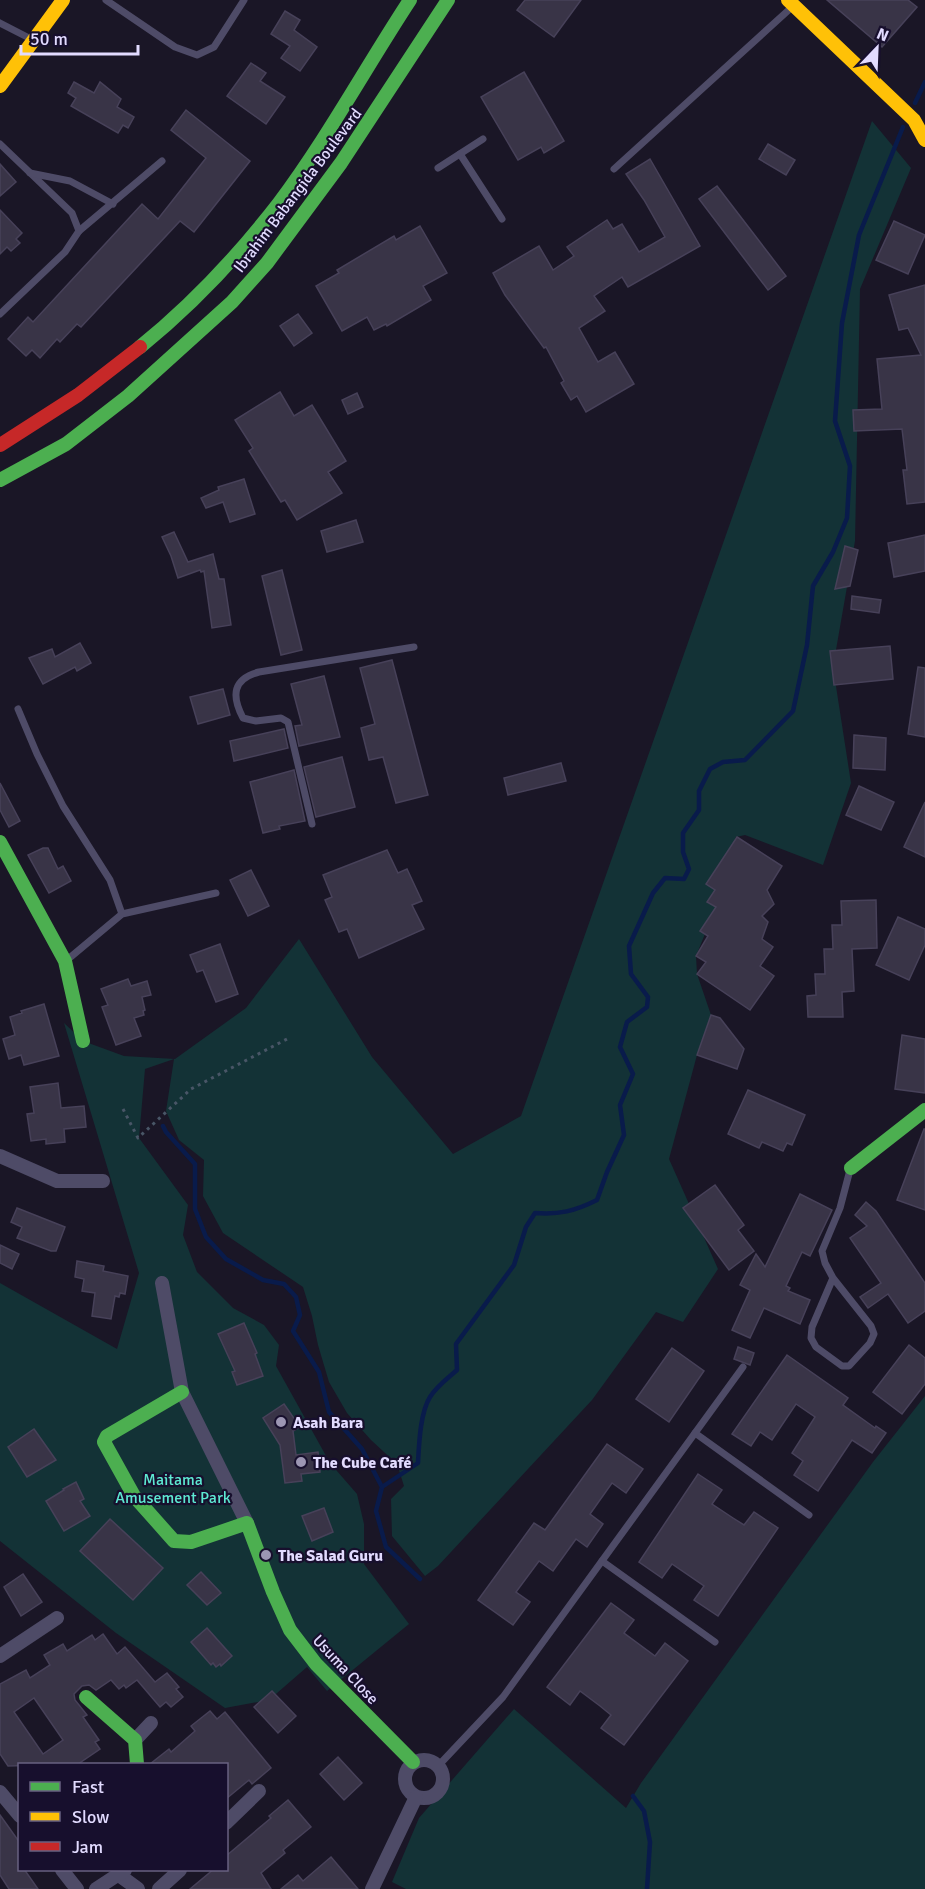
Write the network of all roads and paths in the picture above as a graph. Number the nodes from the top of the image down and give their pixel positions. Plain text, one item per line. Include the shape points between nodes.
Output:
1 (63, 0) edge
2 (106, 0) edge
3 (244, 0) edge
4 (410, 0) edge
5 (448, 0) edge
6 (790, 3) edge
7 (0, 19) edge
8 (3, 25) edge
9 (33, 40) junction
10 (0, 86) edge
11 (483, 139) dead end
12 (925, 140) edge
13 (0, 144) edge
14 (460, 154) junction
15 (162, 161) dead end
16 (438, 168) dead end
17 (615, 169) dead end
18 (30, 173) junction
19 (113, 204) junction
20 (502, 219) dead end
21 (80, 231) junction
22 (0, 314) edge
23 (0, 445) edge
24 (0, 480) edge
25 (414, 647) dead end
26 (18, 709) dead end
27 (312, 824) dead end
28 (0, 842) edge
29 (216, 893) dead end
30 (122, 914) junction
31 (65, 961) junction
32 (289, 1038) dead end
33 (82, 1041) dead end
34 (123, 1109) dead end
35 (925, 1110) edge
36 (0, 1156) edge
37 (851, 1168) joint
38 (104, 1181) dead end
39 (833, 1278) junction
40 (162, 1283) dead end
41 (743, 1367) dead end
42 (182, 1392) junction
43 (695, 1433) junction
44 (809, 1515) dead end
45 (247, 1523) junction
46 (602, 1561) junction
47 (57, 1618) dead end
48 (715, 1642) dead end
49 (0, 1656) edge
50 (86, 1697) dead end
51 (151, 1723) dead end
52 (135, 1740) junction
53 (413, 1762) junction
54 (137, 1763) edge
55 (438, 1766) junction
56 (260, 1791) dead end
57 (0, 1792) edge
58 (416, 1797) junction
59 (18, 1814) edge
60 (228, 1821) edge
61 (64, 1871) edge
62 (178, 1871) edge
63 (122, 1872) edge
64 (77, 1889) edge
65 (96, 1889) edge
66 (138, 1889) edge
67 (159, 1889) edge
68 (372, 1889) edge

1 - 9 street
2 - 3 lane via 175,47 197,55 213,47
4 - 23 street, Ibrahim Babangida Boulevard via 279,202 234,258 132,356
5 - 24 street, Ibrahim Babangida Boulevard via 341,163 267,263 232,302 128,396 66,444
6 - 12 street via 914,120
6 - 17 lane
7 - 8 lane
8 - 9 lane
9 - 10 street
11 - 14 lane
13 - 18 lane
14 - 16 lane
14 - 20 lane
15 - 19 lane
18 - 19 lane via 70,181
18 - 21 lane via 72,213
19 - 21 lane
21 - 22 lane via 65,252
25 - 27 lane via 260,672 247,675 239,684 235,694 243,718 281,718 288,722
26 - 30 lane via 63,806 110,880
28 - 31 street
29 - 30 lane
30 - 31 lane
31 - 33 street
32 - 34 path via 191,1089 138,1138
35 - 37 street
36 - 38 street via 57,1180
37 - 39 lane via 822,1251
39 - 39 lane via 874,1334 849,1366 842,1366 816,1347 811,1338
40 - 42 street
41 - 43 lane
42 - 45 street
42 - 45 street via 111,1432 104,1442 134,1496 174,1541 191,1542
43 - 44 lane
43 - 46 lane
45 - 53 street, Usuma Close via 290,1630 316,1664
46 - 48 lane
46 - 55 lane via 503,1697
47 - 49 street
50 - 52 street
51 - 52 street
52 - 54 street
53 - 55 street via 426,1760
53 - 58 street via 405,1774 406,1787
55 - 58 street via 443,1778 440,1790 429,1797
56 - 60 street
57 - 59 street
58 - 68 street
61 - 64 street
62 - 67 street
63 - 65 street
63 - 66 street

